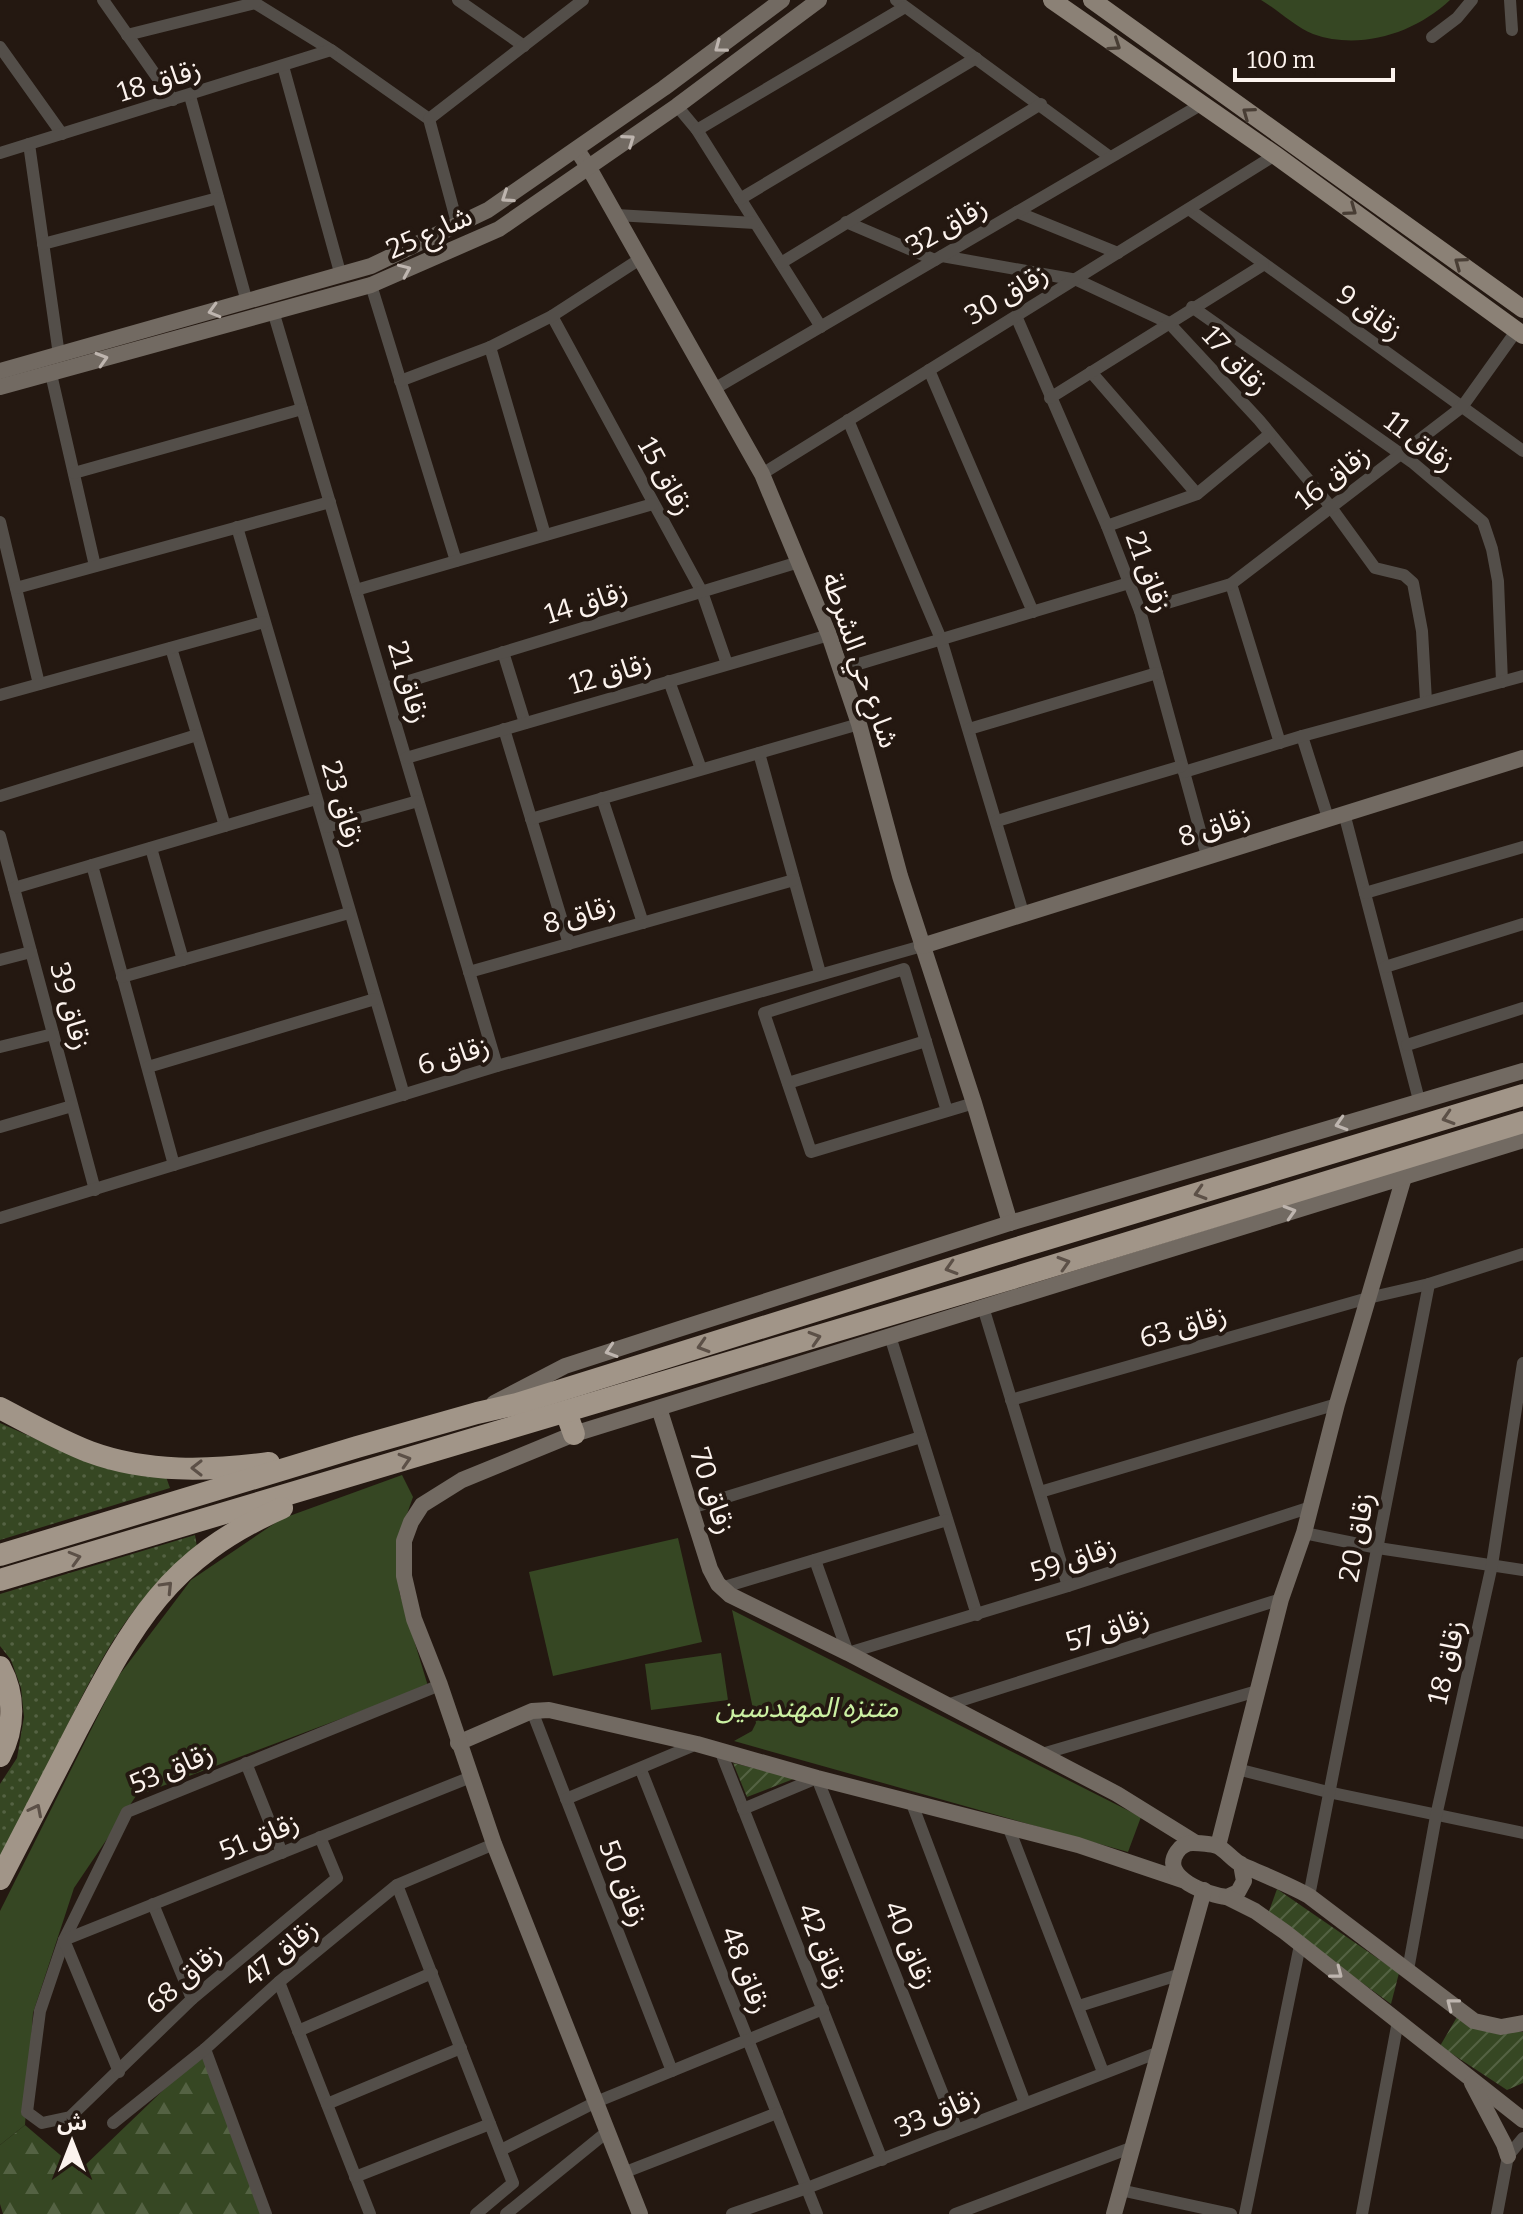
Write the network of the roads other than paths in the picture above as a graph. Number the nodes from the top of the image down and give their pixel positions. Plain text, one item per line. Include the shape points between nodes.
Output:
1 (103, 0) edge
2 (458, 0) edge
3 (583, 0) edge
4 (819, 0) edge
5 (1052, 0) edge
6 (1092, 0) edge
7 (1472, 0) edge
8 (1510, 0) edge
9 (253, 1) edge
10 (774, 2) edge
11 (901, 4) edge
12 (1512, 30) dead end
13 (127, 35) junction
14 (1432, 37) dead end
15 (524, 46) junction
16 (0, 47) edge
17 (331, 50) junction
18 (976, 58) junction
19 (283, 66) junction
20 (190, 96) junction
21 (173, 100) junction
22 (1041, 104) junction
23 (1202, 104) junction
24 (677, 106) junction
25 (429, 119) junction
26 (697, 130) junction
27 (62, 134) junction
28 (29, 144) junction
29 (577, 150) junction
30 (0, 153) edge
31 (1275, 155) junction
32 (1110, 157) junction
33 (589, 168) junction
34 (1336, 173) junction
35 (1324, 190) junction
36 (218, 198) junction
37 (740, 199) junction
38 (1190, 210) junction
39 (1017, 212) junction
40 (616, 215) junction
41 (846, 222) junction
42 (457, 223) junction
43 (755, 223) junction
44 (43, 244) junction
45 (1118, 253) junction
46 (938, 258) junction
47 (640, 259) junction
48 (781, 263) junction
49 (1263, 265) junction
50 (341, 276) junction
51 (1077, 280) junction
52 (371, 285) junction
53 (247, 302) junction
54 (1192, 307) junction
55 (1523, 309) edge
56 (273, 311) junction
57 (552, 316) junction
58 (1016, 316) junction
59 (1169, 323) junction
60 (821, 327) junction
61 (1520, 332) edge
62 (490, 347) junction
63 (59, 355) junction
64 (929, 370) junction
65 (0, 371) edge
66 (25, 372) junction
67 (1091, 372) junction
68 (51, 374) junction
69 (400, 381) junction
70 (0, 387) edge
71 (714, 389) junction
72 (1050, 398) junction
73 (1462, 407) junction
74 (302, 409) junction
75 (848, 420) junction
76 (1270, 434) junction
77 (1523, 451) edge
78 (1400, 454) junction
79 (74, 473) junction
80 (762, 474) junction
81 (1197, 494) junction
82 (330, 502) junction
83 (653, 504) junction
84 (1332, 509) junction
85 (0, 522) edge
86 (1107, 526) junction
87 (237, 527) junction
88 (545, 535) junction
89 (456, 561) junction
90 (799, 562) junction
91 (95, 566) junction
92 (1129, 583) junction
93 (1231, 584) junction
94 (16, 588) junction
95 (356, 590) junction
96 (702, 592) junction
97 (1140, 611) junction
98 (1033, 612) junction
99 (264, 622) junction
100 (829, 635) junction
101 (941, 639) junction
102 (171, 648) junction
103 (503, 652) junction
104 (727, 664) junction
105 (842, 669) junction
106 (1157, 673) junction
107 (1523, 676) edge
108 (669, 681) junction
109 (1502, 682) junction
110 (39, 684) junction
111 (386, 688) junction
112 (0, 695) edge
113 (1426, 701) junction
114 (525, 723) junction
115 (859, 724) junction
116 (504, 729) junction
117 (969, 729) junction
118 (197, 735) junction
119 (1302, 736) junction
120 (1280, 743) junction
121 (759, 753) junction
122 (406, 758) junction
123 (1523, 758) edge
124 (701, 769) junction
125 (1183, 769) junction
126 (0, 796) edge
127 (602, 798) junction
128 (316, 799) junction
129 (418, 801) junction
130 (1336, 816) junction
131 (531, 819) junction
132 (997, 821) junction
133 (225, 826) junction
134 (326, 827) junction
135 (0, 836) edge
136 (1523, 847) edge
137 (151, 848) junction
138 (1207, 856) junction
139 (92, 865) junction
140 (794, 880) junction
141 (14, 888) junction
142 (1365, 893) junction
143 (349, 913) junction
144 (1024, 916) junction
145 (643, 923) junction
146 (1523, 924) edge
147 (569, 944) junction
148 (922, 946) junction
149 (31, 952) junction
150 (0, 960) edge
151 (183, 960) junction
152 (1385, 967) junction
153 (469, 972) junction
154 (820, 973) junction
155 (122, 977) junction
156 (375, 999) junction
157 (1523, 1008) edge
158 (53, 1034) junction
159 (926, 1041) junction
160 (1407, 1045) junction
161 (0, 1047) edge
162 (497, 1066) junction
163 (148, 1067) junction
164 (1523, 1071) edge
165 (788, 1083) junction
166 (404, 1095) junction
167 (1523, 1095) edge
168 (1419, 1100) junction
169 (974, 1103) junction
170 (72, 1106) junction
171 (947, 1111) junction
172 (1523, 1122) edge
173 (0, 1127) edge
174 (1523, 1140) edge
175 (174, 1165) junction
176 (1404, 1177) junction
177 (95, 1190) junction
178 (0, 1218) edge
179 (1010, 1223) junction
180 (1523, 1254) edge
181 (1429, 1284) junction
182 (1368, 1298) junction
183 (983, 1307) junction
184 (890, 1336) junction
185 (1523, 1363) edge
186 (1011, 1400) junction
187 (1337, 1404) junction
188 (0, 1408) edge
189 (659, 1408) junction
190 (566, 1412) junction
191 (477, 1413) junction
192 (574, 1434) junction
193 (921, 1437) junction
194 (357, 1447) junction
195 (374, 1470) junction
196 (1040, 1492) junction
197 (1311, 1507) junction
198 (691, 1508) junction
199 (947, 1520) junction
200 (1304, 1533) junction
201 (1378, 1548) junction
202 (0, 1555) edge
203 (815, 1560) junction
204 (1492, 1565) junction
205 (1523, 1570) edge
206 (0, 1580) edge
207 (1068, 1586) junction
208 (721, 1588) junction
209 (1281, 1599) junction
210 (977, 1615) junction
211 (848, 1653) junction
212 (0, 1667) edge
213 (440, 1685) junction
214 (1257, 1691) junction
215 (947, 1705) junction
216 (532, 1711) junction
217 (458, 1743) junction
218 (697, 1744) junction
219 (720, 1750) junction
220 (1042, 1754) junction
221 (0, 1756) edge
222 (246, 1763) junction
223 (1237, 1769) junction
224 (641, 1770) junction
225 (471, 1777) junction
226 (817, 1778) junction
227 (1328, 1792) junction
228 (566, 1799) junction
229 (911, 1801) junction
230 (743, 1809) junction
231 (1436, 1816) junction
232 (1159, 1819) junction
233 (1008, 1826) junction
234 (1523, 1833) edge
235 (320, 1837) junction
236 (1196, 1843) junction
237 (494, 1844) junction
238 (1218, 1846) junction
239 (282, 1853) junction
240 (1175, 1857) junction
241 (1138, 1864) junction
242 (1241, 1864) junction
243 (0, 1879) edge
244 (1182, 1880) junction
245 (397, 1885) junction
246 (1204, 1890) junction
247 (1309, 1896) junction
248 (1227, 1897) junction
249 (153, 1904) junction
250 (64, 1940) junction
251 (1300, 1945) junction
252 (1408, 1970) junction
253 (432, 1973) junction
254 (1181, 1974) junction
255 (279, 1982) junction
256 (192, 1999) junction
257 (1079, 2006) junction
258 (823, 2009) junction
259 (1398, 2021) junction
260 (1523, 2023) edge
261 (298, 2031) junction
262 (747, 2040) junction
263 (461, 2048) junction
264 (205, 2049) junction
265 (1159, 2052) junction
266 (672, 2071) junction
267 (119, 2072) junction
268 (1103, 2072) junction
269 (1470, 2078) junction
270 (596, 2102) junction
271 (1025, 2103) junction
272 (327, 2104) junction
273 (27, 2112) joint
274 (777, 2113) junction
275 (1523, 2120) edge
276 (113, 2123) dead end
277 (490, 2124) junction
278 (957, 2130) junction
279 (608, 2131) junction
280 (1523, 2138) edge
281 (1133, 2147) junction
282 (501, 2150) junction
283 (1508, 2156) junction
284 (882, 2160) junction
285 (623, 2173) junction
286 (355, 2177) junction
287 (807, 2188) junction
288 (1120, 2190) junction
289 (522, 2208) edge
290 (266, 2214) edge
291 (370, 2214) edge
292 (476, 2214) edge
293 (506, 2214) edge
294 (640, 2214) edge
295 (732, 2214) edge
296 (817, 2214) edge
297 (955, 2214) edge
298 (1114, 2214) edge
299 (1231, 2214) edge
300 (1245, 2214) edge
301 (1362, 2214) edge
302 (1497, 2214) edge

1 - 13 street
2 - 15 street
3 - 15 street
4 - 24 street, شارع 25
5 -> 23 main road
34 -> 6 main road
7 - 14 street
8 - 12 street
9 - 13 street
9 - 17 street
10 -> 29 street, شارع 25
11 - 18 street
11 - 26 street
13 - 21 street
15 - 25 street
16 - 27 street
17 - 19 street, زقاق 18
17 - 25 street
18 - 22 street
18 - 37 street
19 - 20 street, زقاق 18
19 - 50 street
20 - 21 street, زقاق 18
20 - 36 street
21 - 27 street, زقاق 18
22 - 32 street
22 - 41 street
23 - 31 main road
23 - 32 street, زقاق 32
24 - 26 street
33 -> 24 street, شارع 25
25 - 42 street
26 - 37 street
27 - 28 street, زقاق 18
28 - 30 street, زقاق 18
28 - 44 street
29 - 33 street, شارع حي الشرطة
29 -> 42 street, شارع 25 via 488,210
31 - 35 main road
31 - 38 street, زقاق 30
32 - 39 street, زقاق 32
33 - 40 street, شارع حي الشرطة
52 -> 33 street, شارع 25 via 499,229
34 - 35 main road
55 -> 34 main road
35 -> 61 main road
36 - 44 street
36 - 53 street
37 - 43 street
38 - 45 street, زقاق 30
38 - 49 street, زقاق 9
39 - 45 street
39 - 46 street, زقاق 32
40 - 43 street
40 - 47 street, شارع حي الشرطة
41 - 46 street, زقاق 17
41 - 48 street
42 - 50 street, شارع 25
43 - 48 street
44 - 63 street
45 - 51 street, زقاق 30
46 - 51 street, زقاق 17
46 - 60 street, زقاق 32
47 - 57 street
47 - 71 street, شارع حي الشرطة
48 - 60 street
49 - 54 street
49 - 73 street, زقاق 9
50 - 53 street, شارع 25
51 - 58 street, زقاق 30
51 - 59 street, زقاق 17
52 - 56 street, شارع 25
52 - 69 street
53 -> 63 street, شارع 25
54 - 59 street
54 - 78 street, زقاق 11
68 -> 56 street, شارع 25
56 - 74 street, زقاق 21
57 - 62 street
57 - 83 street, زقاق 15
58 - 64 street, زقاق 30
58 - 72 street, زقاق 21
59 - 67 street
59 - 76 street, زقاق 17
60 - 71 street, زقاق 32
61 - 73 street, زقاق 16
62 - 69 street
62 - 88 street
63 - 66 street, شارع 25
64 - 75 street, زقاق 30
64 - 98 street
65 - 66 street, شارع 25
66 - 68 street, شارع 25
66 - 70 street, شارع 25
67 - 72 street
67 - 81 street
68 - 79 street
69 - 89 street
71 - 80 street, شارع حي الشرطة
72 - 86 street, زقاق 21
73 - 77 street, زقاق 9
73 - 78 street, زقاق 16
74 - 79 street
74 - 82 street, زقاق 21
75 - 80 street, زقاق 30
75 - 101 street
76 - 81 street
76 - 84 street, زقاق 17
78 - 84 street, زقاق 16
78 - 109 street, زقاق 11 via 1486,526 1498,581
79 - 91 street
80 - 90 street, شارع حي الشرطة
81 - 86 street
82 - 87 street
82 - 95 street, زقاق 21
83 - 88 street
83 - 96 street, زقاق 15
84 - 93 street, زقاق 16
84 - 113 street, زقاق 17 via 1375,568 1404,575 1413,583
85 - 94 street
86 - 92 street, زقاق 21
87 - 91 street
87 - 99 street, زقاق 23
88 - 89 street
89 - 95 street
90 - 96 street, زقاق 14
90 - 100 street, شارع حي الشرطة
91 - 94 street
92 - 97 street, زقاق 21
92 - 98 street
93 - 97 street, زقاق 16
93 - 120 street
94 - 110 street
95 - 111 street, زقاق 21
96 - 103 street, زقاق 14
96 - 104 street, زقاق 15
97 - 106 street, زقاق 21
98 - 101 street
99 - 102 street
99 - 128 street, زقاق 23
100 - 104 street, زقاق 12
100 - 105 street, شارع حي الشرطة
101 - 105 street
101 - 117 street
102 - 110 street
102 - 118 street
103 - 111 street, زقاق 14
103 - 114 street
104 - 108 street, زقاق 12
105 - 115 street, شارع حي الشرطة
106 - 117 street
106 - 125 street, زقاق 21
107 - 109 street
108 - 114 street, زقاق 12
108 - 124 street
109 - 113 street
110 - 112 street
111 - 122 street, زقاق 21
113 - 119 street
114 - 116 street, زقاق 12
115 - 121 street
115 - 148 street, شارع حي الشرطة
116 - 122 street, زقاق 12
116 - 131 street
117 - 132 street
118 - 126 street
118 - 133 street
119 - 120 street
119 - 130 street
120 - 125 street
121 - 124 street
121 - 140 street
122 - 129 street, زقاق 21
123 - 130 street, زقاق 8
124 - 127 street
125 - 132 street
125 - 138 street, زقاق 21
127 - 131 street
127 - 145 street
128 - 133 street
128 - 134 street, زقاق 23
129 - 134 street
129 - 153 street, زقاق 21
130 - 138 street, زقاق 8
130 - 142 street
131 - 147 street
132 - 144 street
133 - 137 street
134 - 143 street, زقاق 23
135 - 141 street, زقاق 39
136 - 142 street
137 - 139 street
137 - 151 street
138 - 144 street, زقاق 8
139 - 141 street
139 - 155 street
140 - 145 street, زقاق 8
140 - 154 street
141 - 149 street, زقاق 39
142 - 152 street
143 - 151 street
143 - 156 street, زقاق 23
144 - 148 street, زقاق 8
145 - 147 street, زقاق 8
146 - 152 street
147 - 153 street, زقاق 8
148 - 154 street, زقاق 6
148 - 169 street, شارع حي الشرطة
149 - 150 street
149 - 158 street, زقاق 39
151 - 155 street
152 - 160 street
153 - 162 street, زقاق 21
154 - 162 street, زقاق 6
155 - 163 street
156 - 163 street
156 - 166 street, زقاق 23
157 - 160 street
158 - 161 street
158 - 170 street, زقاق 39
159 - 165 street
159 - 165 street via 904,969 764,1013
159 - 171 street
160 - 168 street
162 - 166 street, زقاق 6
163 - 175 street
164 - 168 street
165 - 171 street via 811,1152
166 - 175 street, زقاق 6
167 -> 191 highway
168 -> 179 street
169 - 171 street
169 - 179 street, شارع حي الشرطة
170 - 173 street
170 - 177 street, زقاق 39
190 -> 172 highway
174 - 176 street
175 - 177 street, زقاق 6
176 - 182 street
183 -> 176 street
177 - 178 street, زقاق 6
179 -> 191 street via 565,1366
180 - 181 street
181 - 182 street, زقاق 63
181 - 201 street, زقاق 20
182 - 186 street, زقاق 63
182 - 187 street
183 - 184 street
183 - 186 street
184 - 189 street
184 - 193 street
185 - 204 street, زقاق 18
186 - 196 street
187 - 196 street
187 - 197 street
194 -> 188 highway via 228,1468 140,1465 88,1451
189 - 192 street
189 - 198 street, زقاق 70
190 - 192 highway
195 -> 190 highway
191 - 194 highway
192 - 213 street via 445,1488 422,1505 411,1522 403,1551 406,1590
193 - 198 street
193 - 199 street
194 - 202 highway
206 -> 195 highway
243 -> 195 highway via 114,1660 152,1603 219,1542 274,1512
196 - 207 street
197 - 200 street
197 - 207 street, زقاق 59
198 - 208 street, زقاق 70
199 - 203 street
199 - 210 street
200 - 201 street
200 - 209 street
201 - 204 street
201 - 227 street, زقاق 20
203 - 208 street
203 - 211 street
204 - 205 street
204 - 231 street, زقاق 18
207 - 210 street, زقاق 59
208 - 211 street
209 - 214 street
209 - 215 street, زقاق 57
210 - 211 street, زقاق 59
211 - 215 street
212 - 221 highway via 11,1715
213 - 217 street
213 - 222 street, زقاق 53
214 - 220 street
214 - 223 street
215 - 220 street
216 - 217 street
216 - 218 street via 549,1710
216 - 228 street, زقاق 50
217 - 225 street
218 - 219 street
218 - 224 street
219 - 226 street
219 - 230 street, زقاق 42
220 - 232 street
222 - 239 street
222 - 250 street, زقاق 53 via 127,1812
223 - 227 street
223 - 238 street
224 - 228 street
224 - 262 street, زقاق 48
225 - 235 street, زقاق 51
225 - 237 street
226 - 229 street
226 - 230 street
226 - 278 street, زقاق 40
227 - 231 street
227 - 247 street, زقاق 20
228 - 266 street, زقاق 50
229 - 233 street
229 - 271 street
230 - 258 street, زقاق 42
231 - 234 street
231 - 252 street, زقاق 18
232 - 236 street
232 - 240 street
233 - 241 street
233 - 257 street
235 - 239 street, زقاق 51
235 - 256 street, زقاق 68 via 337,1878
236 - 238 street
236 - 240 street via 1182,1847
237 - 245 street, زقاق 47
237 - 270 street
238 - 242 street
239 - 249 street, زقاق 51
240 - 241 street
240 - 244 street via 1175,1871
241 - 244 street
242 - 247 street
242 - 248 street via 1242,1887
244 - 246 street
245 - 253 street
245 - 255 street, زقاق 47
246 - 248 street
246 - 254 street
247 - 252 street
248 - 251 street via 1268,1919
249 - 250 street, زقاق 51
249 - 256 street
250 - 267 street
250 - 273 street, زقاق 53 via 40,2011
251 -> 259 street
251 - 300 street
260 -> 252 street via 1501,2027 1474,2021
253 - 261 street
253 - 263 street
254 - 257 street
254 - 265 street
255 - 261 street
255 - 264 street, زقاق 47
256 - 267 street, زقاق 68
257 - 268 street
258 - 262 street
258 - 284 street, زقاق 42
259 - 269 street
259 - 301 street
261 - 272 street
262 - 266 street
262 - 274 street, زقاق 48
263 - 272 street
263 - 277 street
264 - 276 street, زقاق 47
264 - 290 street
265 - 268 street, زقاق 33
265 - 281 street
266 - 270 street
267 - 273 street, زقاق 68 via 70,2117 42,2123
268 - 271 street, زقاق 33
269 - 275 street
269 - 283 street
270 - 279 street
270 - 282 street
271 - 278 street, زقاق 33
272 - 286 street
274 - 285 street
274 - 287 street, زقاق 48
277 - 282 street
277 - 286 street
278 - 284 street, زقاق 33
279 - 285 street
279 - 289 street
280 - 283 street
281 - 288 street
281 - 297 street
282 - 292 street via 513,2183
283 - 302 street
284 - 287 street, زقاق 33
285 - 294 street
286 - 291 street
287 - 295 street, زقاق 33
287 - 296 street, زقاق 48
288 - 298 street
288 - 299 street
289 - 293 street

